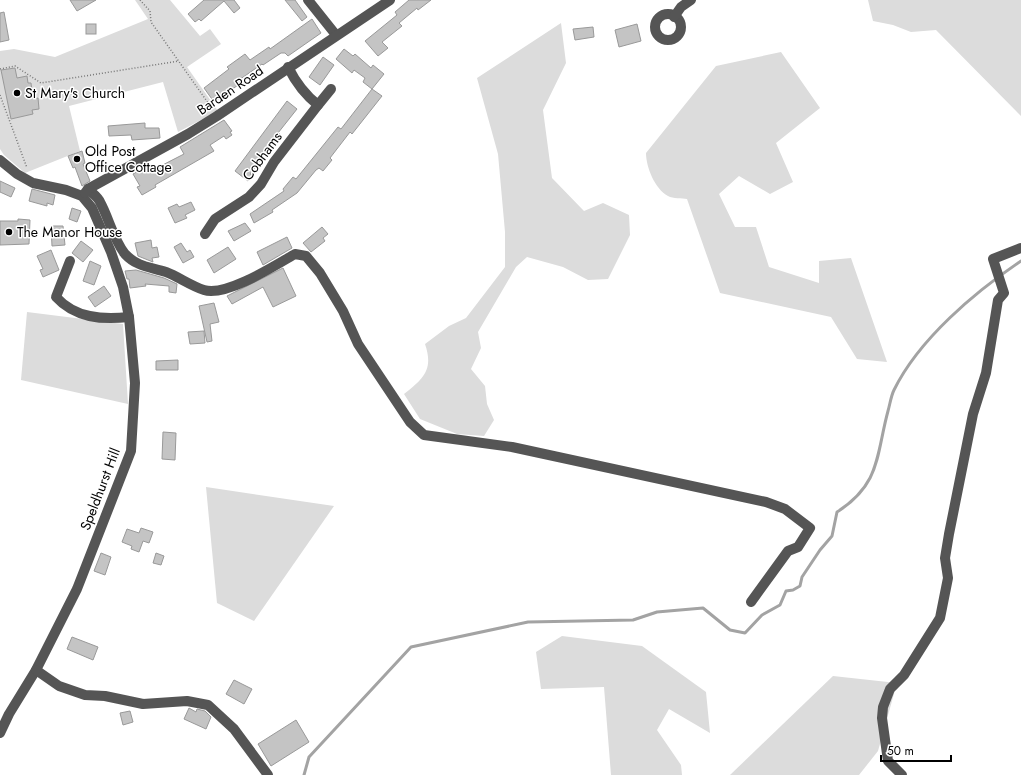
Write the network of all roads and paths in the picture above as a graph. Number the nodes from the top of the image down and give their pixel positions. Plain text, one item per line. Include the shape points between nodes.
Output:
1 (140, 0) edge
2 (308, 0) edge
3 (390, 0) edge
4 (691, 0) edge
5 (674, 17) dead end
6 (336, 35) junction
7 (179, 61) junction
8 (288, 67) junction
9 (0, 69) edge
10 (331, 89) dead end
11 (0, 95) edge
12 (318, 104) junction
13 (217, 116) junction
14 (0, 160) edge
15 (32, 183) junction
16 (85, 192) junction
17 (206, 234) dead end
18 (1021, 248) edge
19 (70, 261) dead end
20 (129, 317) junction
21 (751, 602) dead end
22 (36, 670) junction
23 (1, 730) edge
24 (268, 775) edge
25 (902, 775) edge

1 - 7 path via 150,11 151,22
2 - 6 street
3 - 6 street, Barden Road
4 - 5 street via 681,6
6 - 8 street, Barden Road
7 - 9 path via 41,83 15,66
7 - 13 path
8 - 12 street via 296,83
8 - 13 street, Barden Road
10 - 12 street, Cobhams
11 - 15 path
12 - 17 street, Cobhams via 274,162 261,184 249,197 215,219
13 - 16 street, Barden Road
14 - 15 street
15 - 16 street
16 - 20 street, Speldhurst Hill via 111,252 123,287
16 - 21 street via 100,200 114,236 125,253 137,263 165,272 205,291 220,291 251,279 295,254 306,256 320,273 343,311 358,344 410,422 424,435 512,447 766,502 785,509 810,528 798,547 788,551
18 - 25 street via 992,259 1004,293 998,300 986,373 973,414 962,464 945,558 948,578 940,618 904,675 890,689 883,706 882,718 888,761
19 - 20 street via 56,298 65,307 87,316 108,319
20 - 22 street, Speldhurst Hill via 135,383 131,451 76,590
22 - 23 street, Speldhurst Hill
22 - 24 street via 59,686 85,695 105,696 143,704 187,701 208,705 234,729

